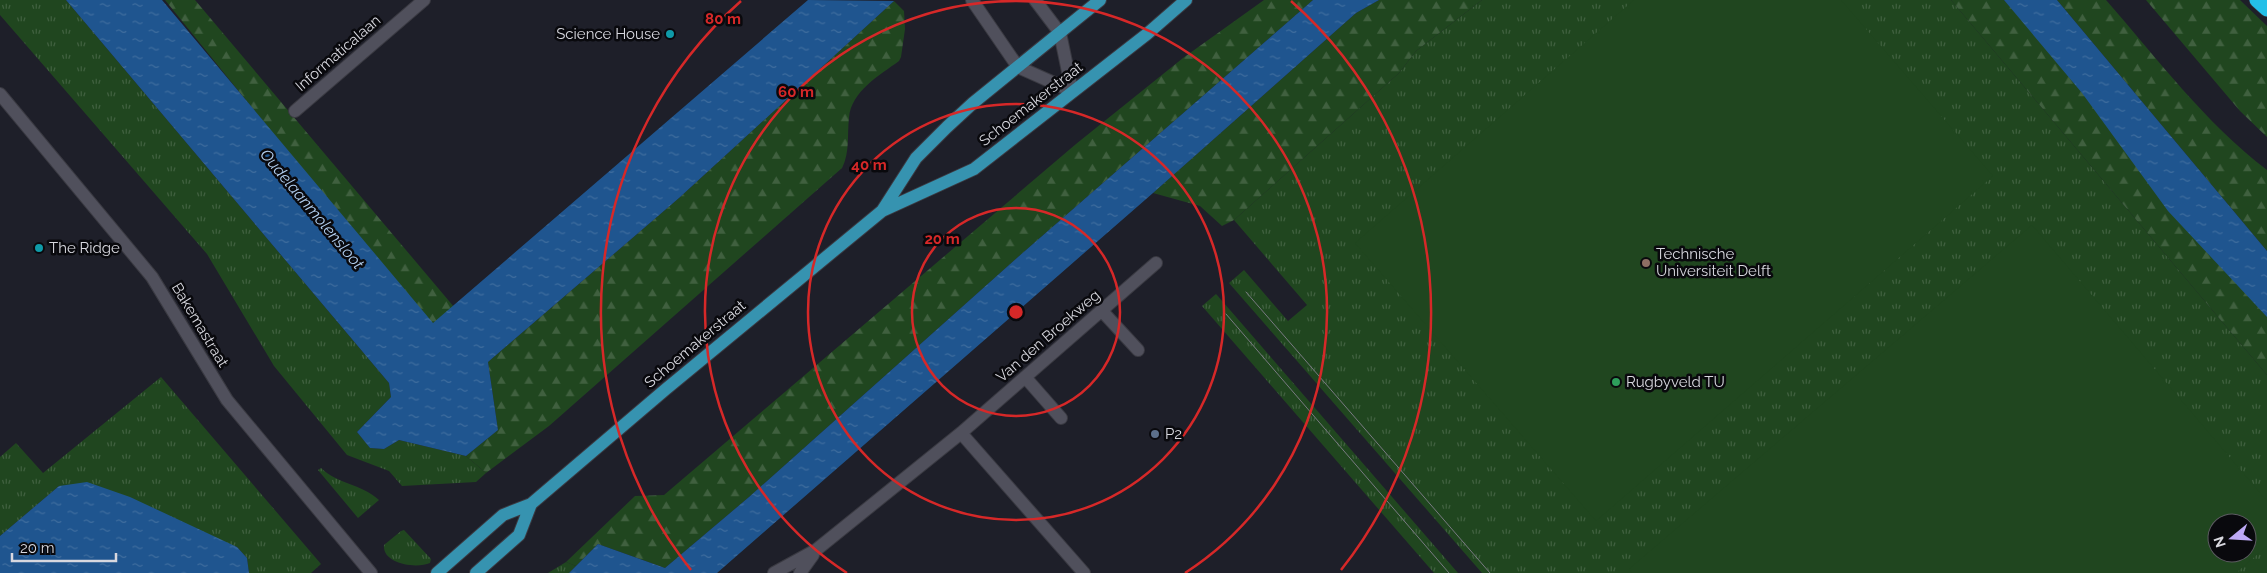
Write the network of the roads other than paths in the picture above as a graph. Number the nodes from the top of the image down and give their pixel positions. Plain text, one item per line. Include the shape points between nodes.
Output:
1 (424, 0) edge
2 (972, 0) edge
3 (1035, 0) edge
4 (1100, 0) edge
5 (1186, 0) edge
6 (2257, 0) edge
7 (2267, 9) edge
8 (1060, 32) junction
9 (1018, 67) junction
10 (1072, 92) junction
11 (0, 94) edge
12 (295, 111) dead end
13 (882, 211) junction
14 (1156, 264) dead end
15 (1102, 311) junction
16 (1138, 350) dead end
17 (1025, 377) junction
18 (1061, 418) dead end
19 (961, 433) junction
20 (531, 504) junction
21 (816, 550) junction
22 (371, 573) edge
23 (437, 573) edge
24 (476, 573) edge
25 (774, 573) edge
26 (800, 573) edge
27 (1084, 573) edge

1 - 12 street, Informaticalaan
2 - 9 street
3 - 8 street
4 - 8 main road, Schoemakerstraat
5 - 10 main road, Schoemakerstraat
6 - 7 highway
8 - 9 main road, Schoemakerstraat
8 - 10 street
9 - 10 street
9 - 13 main road, Schoemakerstraat via 973,103 916,158
10 - 13 main road, Schoemakerstraat via 974,169
11 - 22 street, Bakemastraat via 152,277 227,400
13 - 20 main road, Schoemakerstraat
14 - 15 street, Van den Broekweg
15 - 16 street
15 - 17 street, Van den Broekweg
17 - 18 street
17 - 19 street, Van den Broekweg
19 - 21 street, Van den Broekweg
19 - 27 street
20 - 23 main road, Schoemakerstraat via 503,515
20 - 24 main road, Schoemakerstraat via 519,535
21 - 25 street, Van den Broekweg
21 - 26 street, Van den Broekweg

